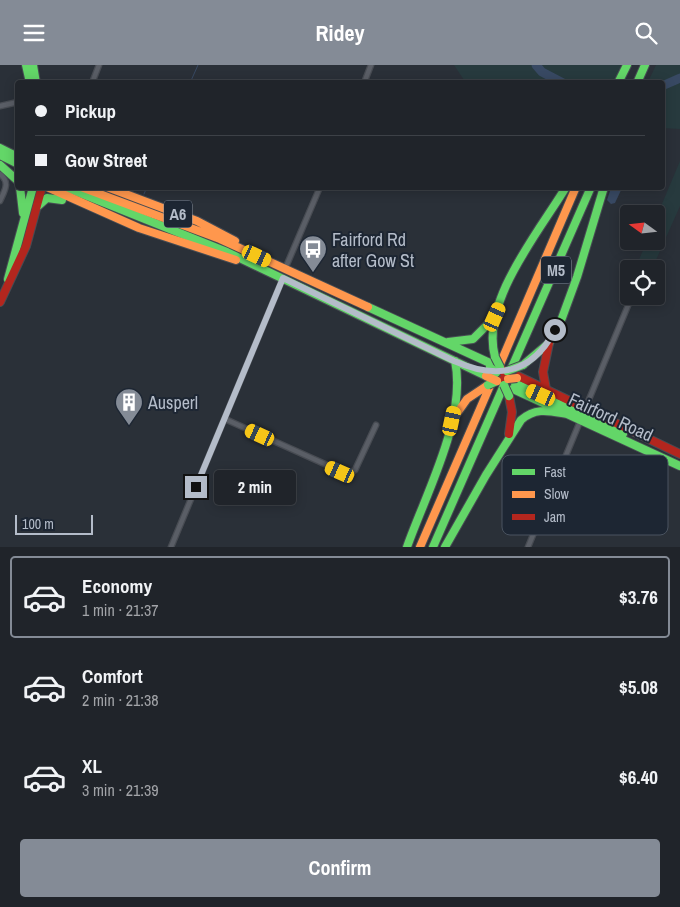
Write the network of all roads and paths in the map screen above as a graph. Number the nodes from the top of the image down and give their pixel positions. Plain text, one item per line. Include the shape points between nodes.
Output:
1 (26, 65) edge
2 (33, 65) edge
3 (99, 65) edge
4 (371, 65) edge
5 (626, 65) edge
6 (630, 65) edge
7 (646, 65) edge
8 (29, 80) edge
9 (36, 80) edge
10 (93, 80) edge
11 (365, 80) edge
12 (619, 80) edge
13 (623, 80) edge
14 (638, 80) edge
15 (642, 80) edge
16 (15, 102) edge
17 (0, 105) edge
18 (0, 147) edge
19 (0, 155) edge
20 (15, 155) edge
21 (15, 162) edge
22 (0, 165) edge
23 (2, 175) edge
24 (15, 178) edge
25 (20, 190) edge
26 (32, 190) edge
27 (41, 190) edge
28 (53, 190) edge
29 (72, 190) edge
30 (89, 190) edge
31 (115, 190) edge
32 (319, 190) edge
33 (564, 190) edge
34 (575, 190) edge
35 (590, 190) edge
36 (603, 190) edge
37 (0, 201) edge
38 (78, 203) junction
39 (38, 206) junction
40 (24, 220) junction
41 (243, 249) junction
42 (257, 266) junction
43 (285, 269) junction
44 (283, 278) junction
45 (4, 290) edge
46 (0, 302) edge
47 (628, 305) edge
48 (495, 317) junction
49 (445, 342) junction
50 (549, 343) junction
51 (454, 361) junction
52 (502, 376) junction
53 (546, 389) junction
54 (567, 414) junction
55 (583, 414) junction
56 (224, 419) junction
57 (452, 421) junction
58 (376, 425) dead end
59 (507, 440) junction
60 (662, 446) junction
61 (680, 447) edge
62 (680, 454) edge
63 (566, 455) edge
64 (661, 455) edge
65 (668, 460) edge
66 (680, 466) edge
67 (533, 535) edge
68 (171, 547) edge
69 (407, 547) edge
70 (420, 547) edge
71 (433, 547) edge
72 (445, 547) edge
73 (528, 547) edge

1 - 8 highway
2 - 9 highway
3 - 10 street
4 - 11 street
5 - 12 highway
6 - 13 highway
7 - 14 highway
7 - 15 highway
16 - 17 street
18 - 20 highway
19 - 21 highway
22 - 24 highway
23 - 37 street via 6,185
25 - 40 highway
26 - 40 highway
27 - 39 highway
28 - 38 highway
29 - 42 highway, A6
30 - 41 highway, A6
31 - 41 highway, A6 via 211,227 239,243
32 - 43 street
33 - 48 highway, M5 via 518,268
34 - 70 highway, M5
35 - 71 highway, M5
36 - 50 highway via 577,277
38 - 39 highway via 50,197
38 - 42 highway via 151,233
39 - 45 highway via 21,258
40 - 45 highway
41 - 43 highway, A6
42 - 44 highway, A6
43 - 49 highway, A6
44 - 51 highway, A6
44 - 56 street
45 - 46 highway
47 - 55 street
48 - 49 highway, M5 via 473,340
48 - 52 highway, M5 via 492,340
49 - 52 highway, A6
50 - 52 highway, bridge via 523,365
50 - 53 highway via 543,368
51 - 52 highway, A6 via 471,369
51 - 57 highway via 459,377
52 - 53 highway, Fairford Road / A6
52 - 54 highway, Fairford Road / A6
52 - 55 highway
52 - 57 highway, bridge via 464,403
52 - 59 highway via 512,417
53 - 55 highway, Fairford Road / A6
54 - 55 highway, Fairford Road / A6
54 - 59 highway via 542,410 531,412 523,417
55 - 60 highway, Fairford Road / A6
55 - 63 street
55 - 64 highway
56 - 58 street via 347,474 355,470
56 - 68 street
57 - 69 highway
59 - 72 highway
60 - 61 highway
60 - 62 highway, Fairford Road / A6
65 - 66 highway
67 - 73 street

